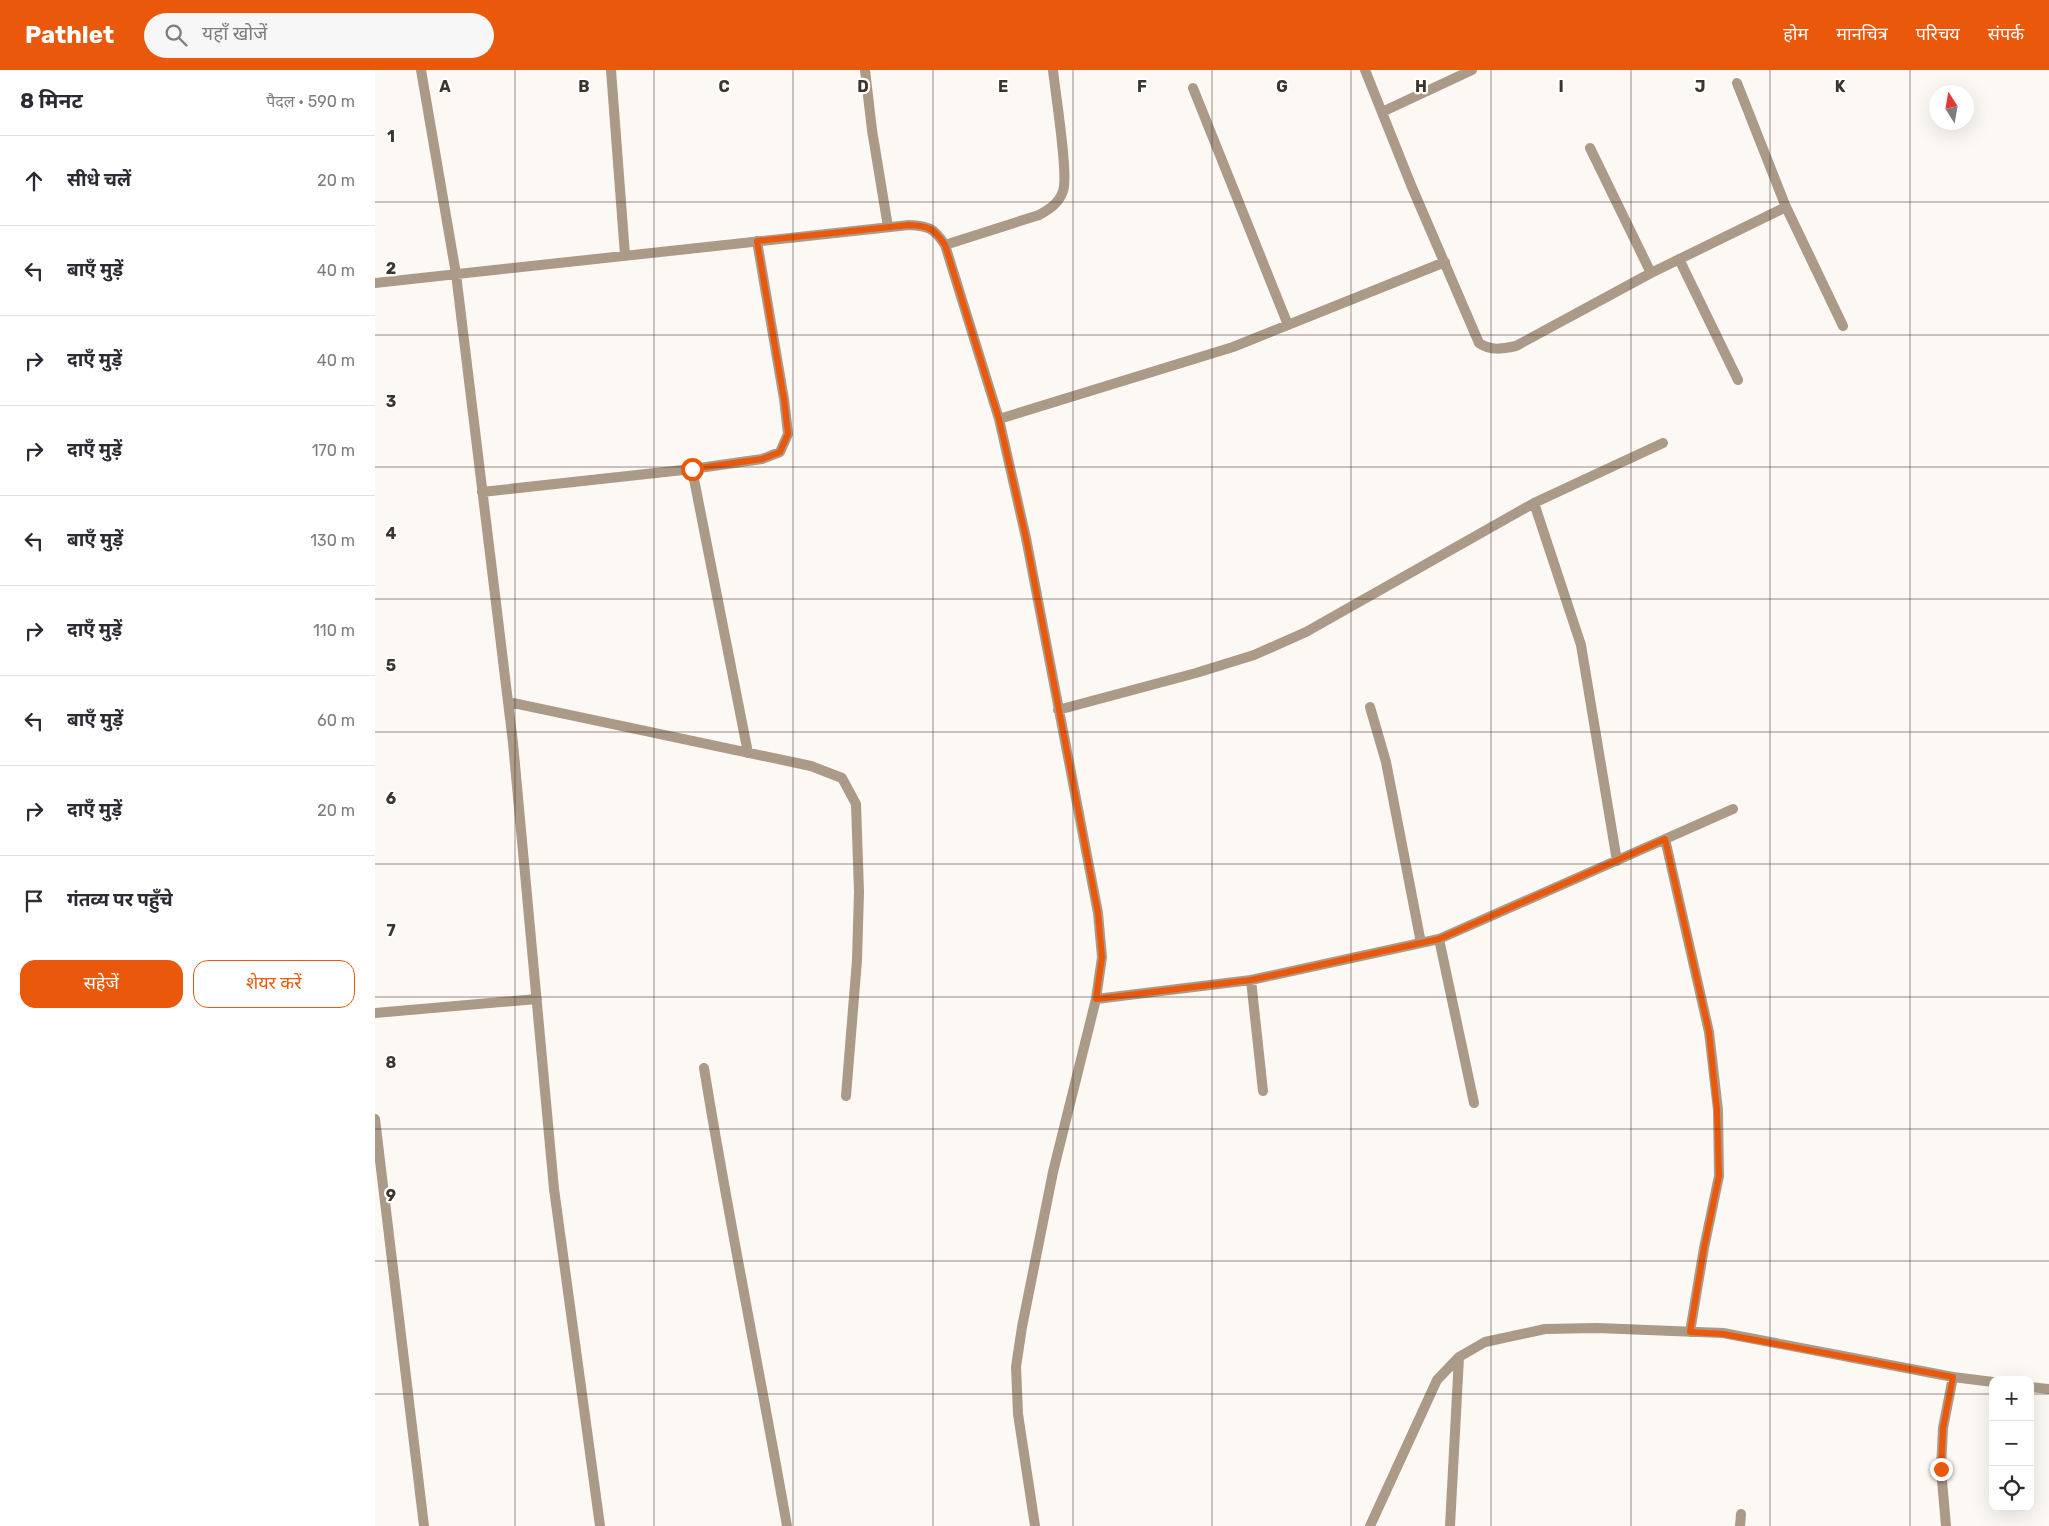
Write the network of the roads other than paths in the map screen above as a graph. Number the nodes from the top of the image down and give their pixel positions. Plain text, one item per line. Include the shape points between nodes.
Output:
1 (421, 70) edge
2 (611, 70) edge
3 (865, 70) edge
4 (1053, 70) edge
5 (1365, 70) edge
6 (1472, 70) edge
7 (1737, 83) dead end
8 (1193, 88) dead end
9 (1382, 112) junction
10 (1590, 148) dead end
11 (1786, 207) junction
12 (888, 227) junction
13 (757, 241) junction
14 (945, 245) junction
15 (625, 256) junction
16 (1679, 259) junction
17 (1445, 262) junction
18 (1651, 273) junction
19 (456, 274) junction
20 (375, 283) edge
21 (1288, 325) junction
22 (1843, 326) dead end
23 (1738, 380) dead end
24 (999, 419) junction
25 (1663, 443) dead end
26 (692, 469) junction
27 (483, 492) junction
28 (1534, 503) junction
29 (508, 702) junction
30 (1370, 707) dead end
31 (1058, 710) junction
32 (748, 753) junction
33 (1733, 809) dead end
34 (1665, 839) junction
35 (1617, 861) junction
36 (1439, 939) junction
37 (1421, 943) junction
38 (1251, 980) junction
39 (537, 999) junction
40 (1096, 999) junction
41 (375, 1012) edge
42 (704, 1068) dead end
43 (1263, 1091) dead end
44 (846, 1096) dead end
45 (1474, 1104) dead end
46 (375, 1119) edge
47 (1690, 1332) junction
48 (1459, 1357) junction
49 (1953, 1377) junction
50 (1989, 1382) edge
51 (2034, 1388) edge
52 (2049, 1390) edge
53 (1741, 1514) dead end
54 (424, 1526) edge
55 (600, 1526) edge
56 (787, 1526) edge
57 (1035, 1526) edge
58 (1371, 1526) edge
59 (1450, 1526) edge
60 (1740, 1526) edge
61 (1946, 1526) edge

1 - 19 street
2 - 15 street
3 - 12 street
4 - 14 street via 1064,190 1053,207 1039,215
5 - 9 street
6 - 9 street
7 - 11 street
8 - 21 street
9 - 17 street
10 - 18 street
11 - 16 street
11 - 22 street
12 - 13 street
12 - 14 street via 925,226 937,232
13 - 15 street
13 - 26 street via 788,434 780,452 762,459
14 - 24 street
15 - 19 street
16 - 18 street
16 - 23 street
17 - 18 street via 1479,343 1501,350 1516,346
17 - 21 street
19 - 20 street
19 - 27 street
21 - 24 street via 1233,347
24 - 31 street via 1026,538
25 - 28 street
26 - 27 street
26 - 32 street
27 - 29 street
28 - 31 street via 1307,632 1196,674
28 - 35 street via 1581,645
29 - 32 street
29 - 39 street
30 - 37 street via 1390,779
31 - 40 street via 1098,913 1102,957
32 - 44 street via 811,766 842,778 856,804 857,960
33 - 34 street
34 - 35 street
34 - 47 street via 1709,1032 1717,1110 1719,1176
35 - 36 street
36 - 37 street
36 - 45 street
37 - 38 street
38 - 40 street
38 - 43 street
39 - 41 street
39 - 55 street via 554,1189
40 - 57 street via 1053,1172 1016,1367 1017,1414
42 - 56 street
46 - 54 street
47 - 48 street via 1545,1329 1485,1342
47 - 49 street via 1723,1334
48 - 58 street via 1437,1380
48 - 59 street
49 - 50 street
49 - 61 street via 1942,1444
51 - 52 street
53 - 60 street

